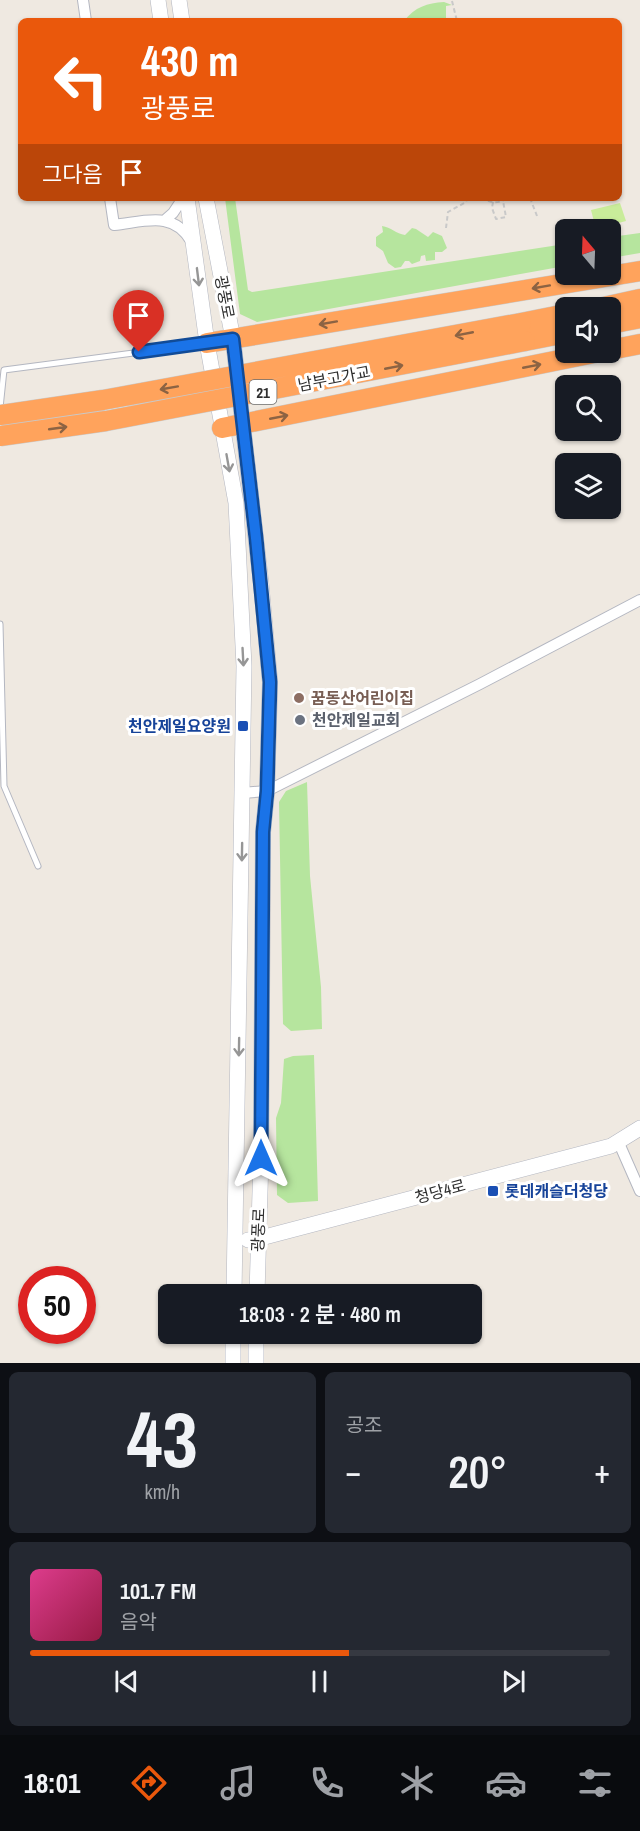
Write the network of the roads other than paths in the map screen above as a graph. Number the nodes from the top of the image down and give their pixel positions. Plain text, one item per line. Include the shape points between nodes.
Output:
1 (83, 0) edge
2 (158, 0) edge
3 (179, 0) edge
4 (86, 18) edge
5 (161, 18) edge
6 (182, 18) edge
7 (110, 201) edge
8 (183, 201) edge
9 (186, 201) edge
10 (207, 201) edge
11 (165, 220) junction
12 (195, 248) junction
13 (640, 271) edge
14 (640, 299) edge
15 (621, 303) edge
16 (640, 318) edge
17 (555, 319) edge
18 (621, 322) edge
19 (523, 332) junction
20 (555, 333) edge
21 (233, 339) junction
22 (207, 343) junction
23 (640, 344) edge
24 (621, 348) edge
25 (555, 361) edge
26 (0, 408) edge
27 (0, 415) edge
28 (243, 424) junction
29 (222, 428) junction
30 (0, 436) edge
31 (640, 600) edge
32 (0, 624) edge
33 (267, 791) junction
34 (242, 794) junction
35 (38, 866) dead end
36 (640, 1128) edge
37 (618, 1141) junction
38 (640, 1191) edge
39 (257, 1239) junction
40 (236, 1240) junction
41 (234, 1284) edge
42 (257, 1284) edge
43 (233, 1344) edge
44 (256, 1344) edge
45 (233, 1363) edge
46 (256, 1363) edge

1 - 4 street
2 - 5 main road
3 - 6 main road
7 - 11 street via 114,225
8 - 11 street
9 - 12 main road, 광풍로
10 - 21 main road, 광풍로
11 - 12 street via 183,230
12 -> 22 main road, 광풍로
13 -> 21 highway
14 - 15 highway
16 - 18 highway
17 - 19 highway, 21
19 - 20 highway, 21
19 -> 27 highway, 남부고가교 / 21, bridge
30 -> 19 highway, 남부고가교 / 21, bridge via 106,421
21 - 22 highway
21 - 28 main road, 광풍로
22 - 26 lane via 4,370
22 - 29 main road, 광풍로
23 - 24 highway
28 -> 25 highway
28 - 29 highway
28 - 33 main road, 광풍로 via 270,682
29 -> 34 main road, 광풍로 via 236,503 244,666
31 - 33 street
32 - 35 lane via 4,786
33 - 34 street
33 - 39 main road, 광풍로 via 263,832
34 -> 40 main road, 광풍로
36 - 37 main road, 청당4로
37 - 38 street
37 - 39 main road, 청당4로
39 - 40 main road, 청당4로
39 - 42 main road, 광풍로
40 - 41 main road, 광풍로
43 - 45 main road
44 - 46 main road

